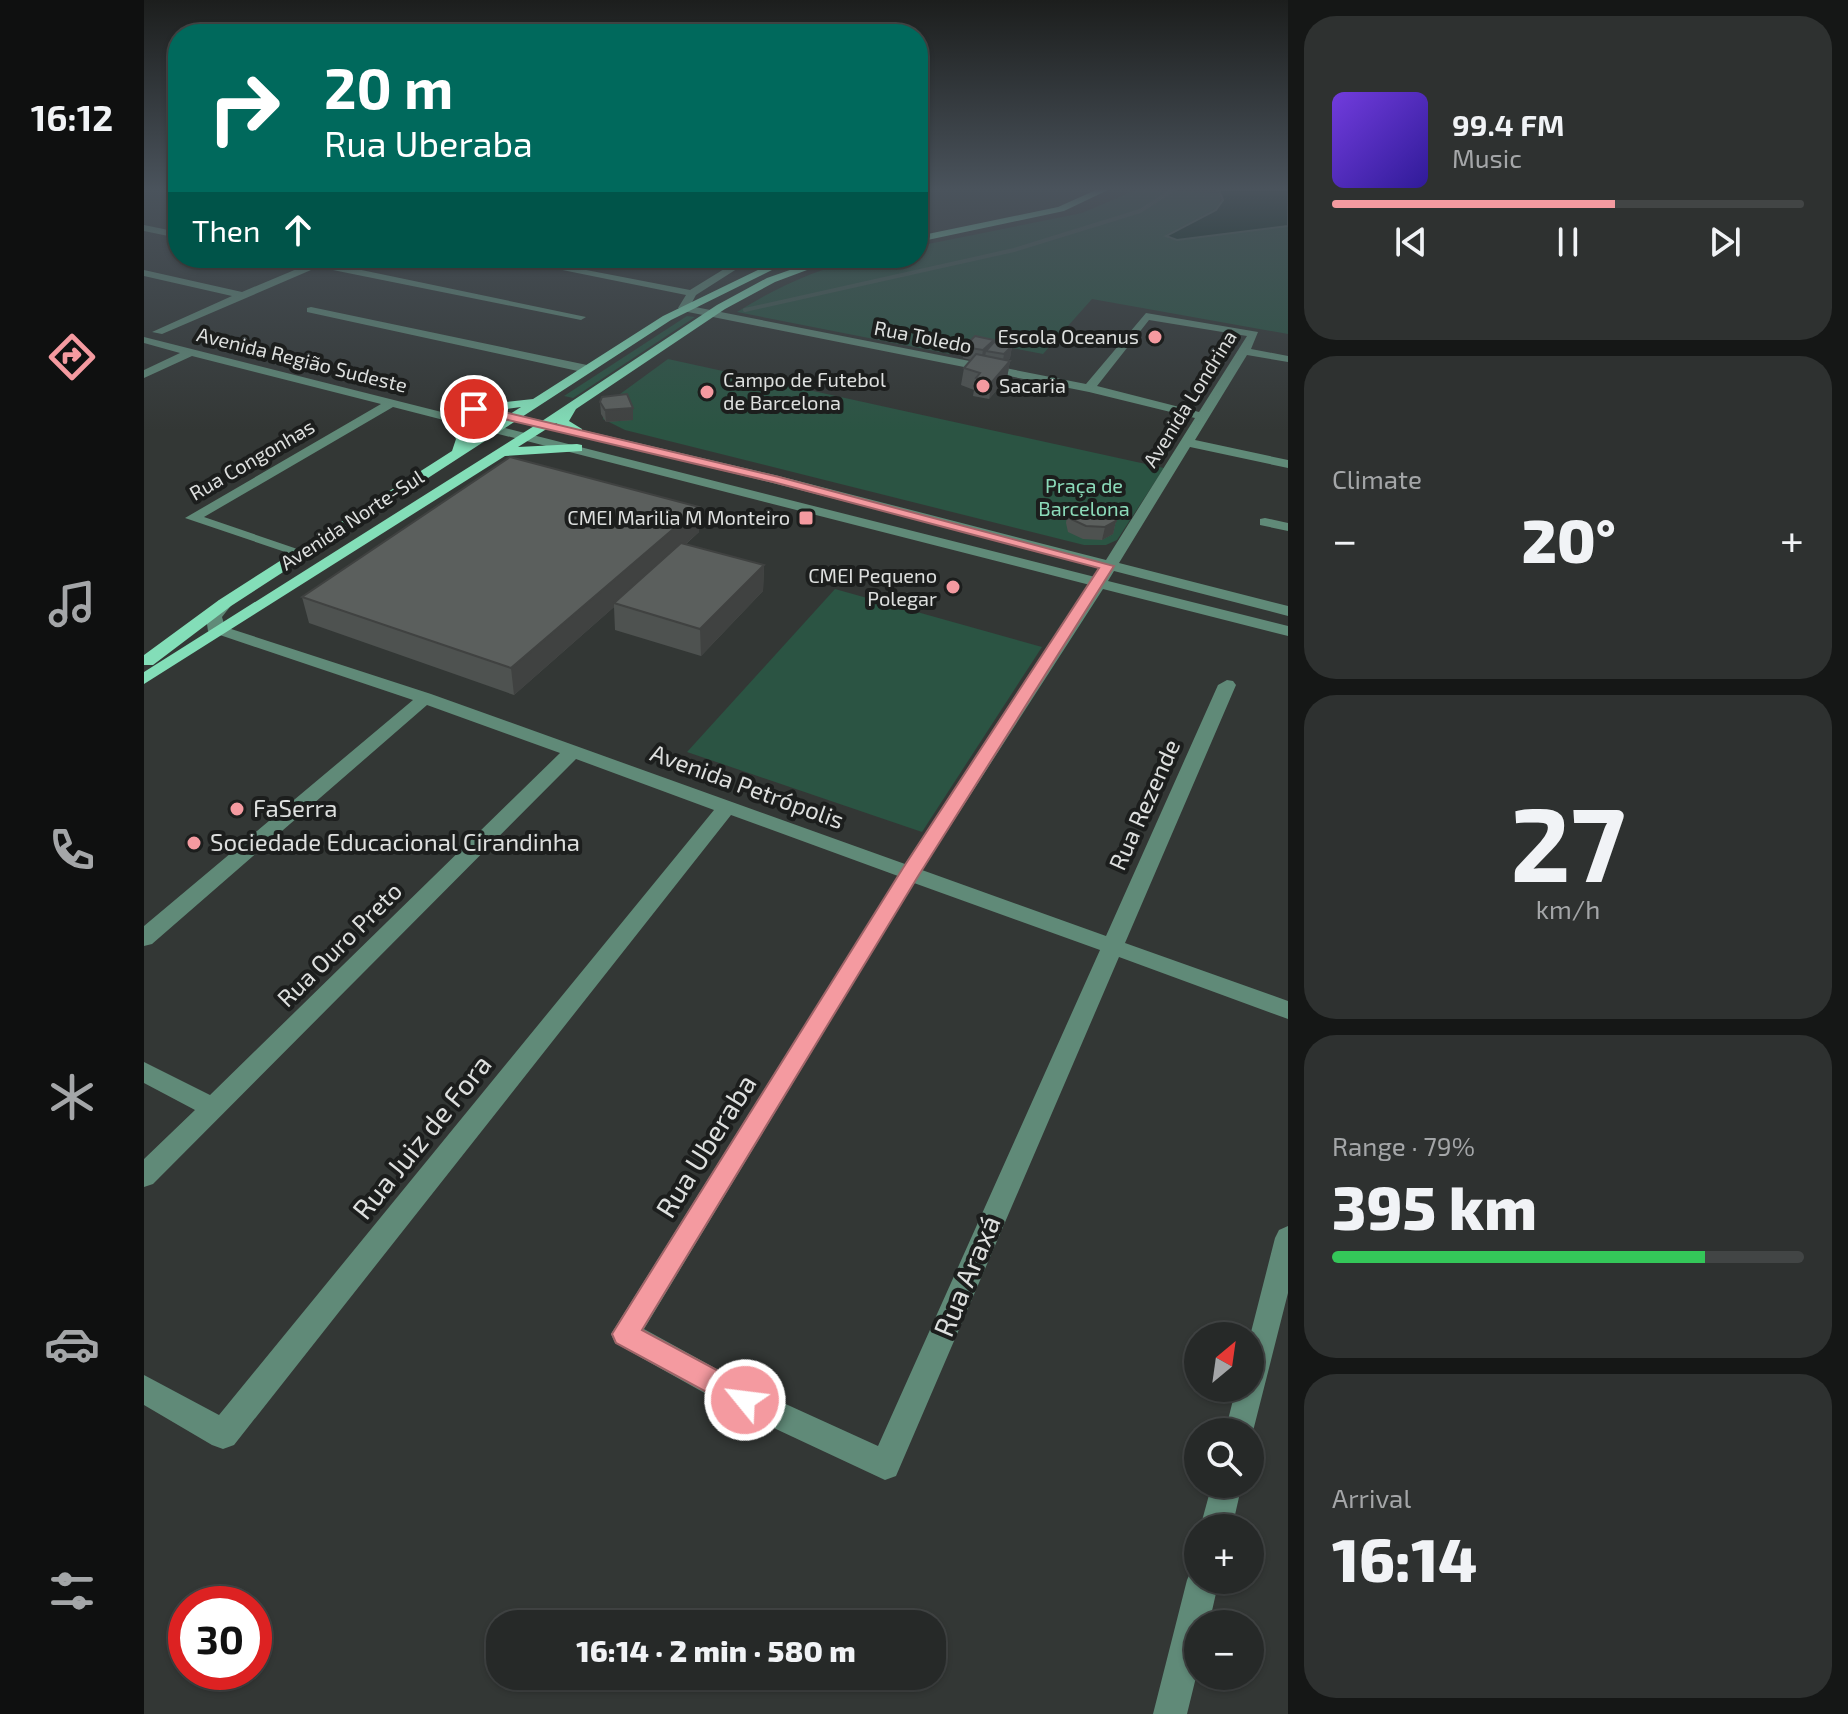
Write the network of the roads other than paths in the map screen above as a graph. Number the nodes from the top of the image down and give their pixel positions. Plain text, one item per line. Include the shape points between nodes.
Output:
1 (303, 270) edge
2 (347, 270) edge
3 (571, 270) edge
4 (729, 270) edge
5 (767, 270) edge
6 (800, 270) edge
7 (144, 273) edge
8 (692, 293) junction
9 (244, 296) junction
10 (683, 308) junction
11 (311, 310) dead end
12 (712, 313) junction
13 (581, 317) dead end
14 (144, 329) edge
15 (158, 332) junction
16 (144, 340) edge
17 (1244, 351) junction
18 (191, 352) junction
19 (1288, 359) edge
20 (587, 369) junction
21 (144, 374) edge
22 (1089, 388) junction
23 (544, 396) junction
24 (391, 403) junction
25 (573, 405) junction
26 (474, 409) junction
27 (513, 416) junction
28 (1201, 416) junction
29 (450, 417) junction
30 (546, 424) junction
31 (497, 428) junction
32 (527, 435) junction
33 (577, 440) junction
34 (1186, 442) junction
35 (458, 453) junction
36 (491, 456) junction
37 (1288, 464) edge
38 (719, 466) junction
39 (775, 479) junction
40 (701, 481) junction
41 (756, 496) junction
42 (1265, 522) dead end
43 (1288, 527) edge
44 (305, 554) junction
45 (1103, 575) junction
46 (225, 603) junction
47 (1288, 611) edge
48 (219, 630) junction
49 (1288, 631) edge
50 (144, 663) edge
51 (144, 679) edge
52 (1227, 685) dead end
53 (425, 698) junction
54 (573, 751) junction
55 (727, 807) junction
56 (910, 873) junction
57 (144, 938) edge
58 (1111, 946) junction
59 (1288, 1010) edge
60 (144, 1072) edge
61 (213, 1108) junction
62 (144, 1176) edge
63 (1288, 1238) edge
64 (144, 1389) edge
65 (745, 1400) joint
66 (1243, 1418) edge
67 (1200, 1594) edge
68 (1170, 1714) edge

1 - 9 street
2 - 13 street
3 - 8 street
4 - 8 street
5 - 10 main road, Avenida Norte-Sul
6 - 12 main road, Avenida Norte-Sul
7 - 9 street
8 - 10 street
9 - 15 street
10 - 12 street, Rua Toledo
10 - 20 main road, Avenida Norte-Sul
11 - 20 street
12 - 22 street, Rua Toledo
12 - 25 main road, Avenida Norte-Sul
14 - 15 street, Avenida Região Sudeste
15 - 26 street, Avenida Região Sudeste
16 - 18 street, Avenida Região Sudeste
17 - 19 street
17 - 22 street, Avenida Londrina via 1254,334 1146,316
17 - 28 street, Avenida Londrina
18 - 21 street
18 - 24 street, Avenida Região Sudeste
20 - 23 main road, Avenida Norte-Sul
22 - 28 street, Rua Toledo
23 - 26 main road
23 - 27 main road, Avenida Norte-Sul
24 - 29 street, Avenida Região Sudeste
24 - 44 street, Rua Congonhas via 192,518
25 - 30 main road, Avenida Norte-Sul
25 - 33 main road via 562,422
26 - 27 street, Avenida Região Sudeste
27 - 30 street, Avenida Região Sudeste
27 - 31 main road, Avenida Norte-Sul
28 - 34 street, Avenida Londrina
29 - 31 street, Avenida Região Sudeste
29 - 35 main road via 462,439
30 - 32 main road, Avenida Norte-Sul
30 - 33 street, Avenida Região Sudeste
31 - 32 street, Avenida Região Sudeste
31 - 35 main road, Avenida Norte-Sul
32 - 33 street, Avenida Região Sudeste
32 - 36 main road, Avenida Norte-Sul
33 - 36 main road
33 - 38 street, Avenida Região Sudeste
33 - 40 street, Avenida Região Sudeste
34 - 37 street
34 - 45 street, Avenida Londrina
35 - 44 main road, Avenida Norte-Sul
36 - 48 main road, Avenida Norte-Sul
38 - 39 street, Avenida Região Sudeste
38 - 40 street via 705,471
39 - 41 street
39 - 45 street, Avenida Região Sudeste
40 - 41 street, Avenida Região Sudeste
41 - 45 street, Avenida Região Sudeste
42 - 43 street
44 - 46 main road, Avenida Norte-Sul
45 - 47 street, Avenida Região Sudeste
45 - 49 street, Avenida Região Sudeste
45 - 56 street, Avenida Londrina
46 - 48 street via 214,617
46 - 50 main road, Avenida Norte-Sul
48 - 51 main road, Avenida Norte-Sul
48 - 53 street, Avenida Petrópolis
52 - 58 street, Rua Rezende
53 - 54 street, Avenida Petrópolis
53 - 57 street
54 - 55 street, Avenida Petrópolis
54 - 61 street, Rua Ouro Preto
55 - 56 street, Avenida Petrópolis
55 - 64 street, Rua Juiz de Fora via 223,1434
56 - 58 street, Avenida Petrópolis
56 - 65 street, Rua Uberaba via 625,1334
58 - 59 street, Avenida Petrópolis
58 - 65 street, Rua Araxá via 885,1465
60 - 61 street
61 - 62 street, Rua Ouro Preto
63 - 66 street
67 - 68 street

